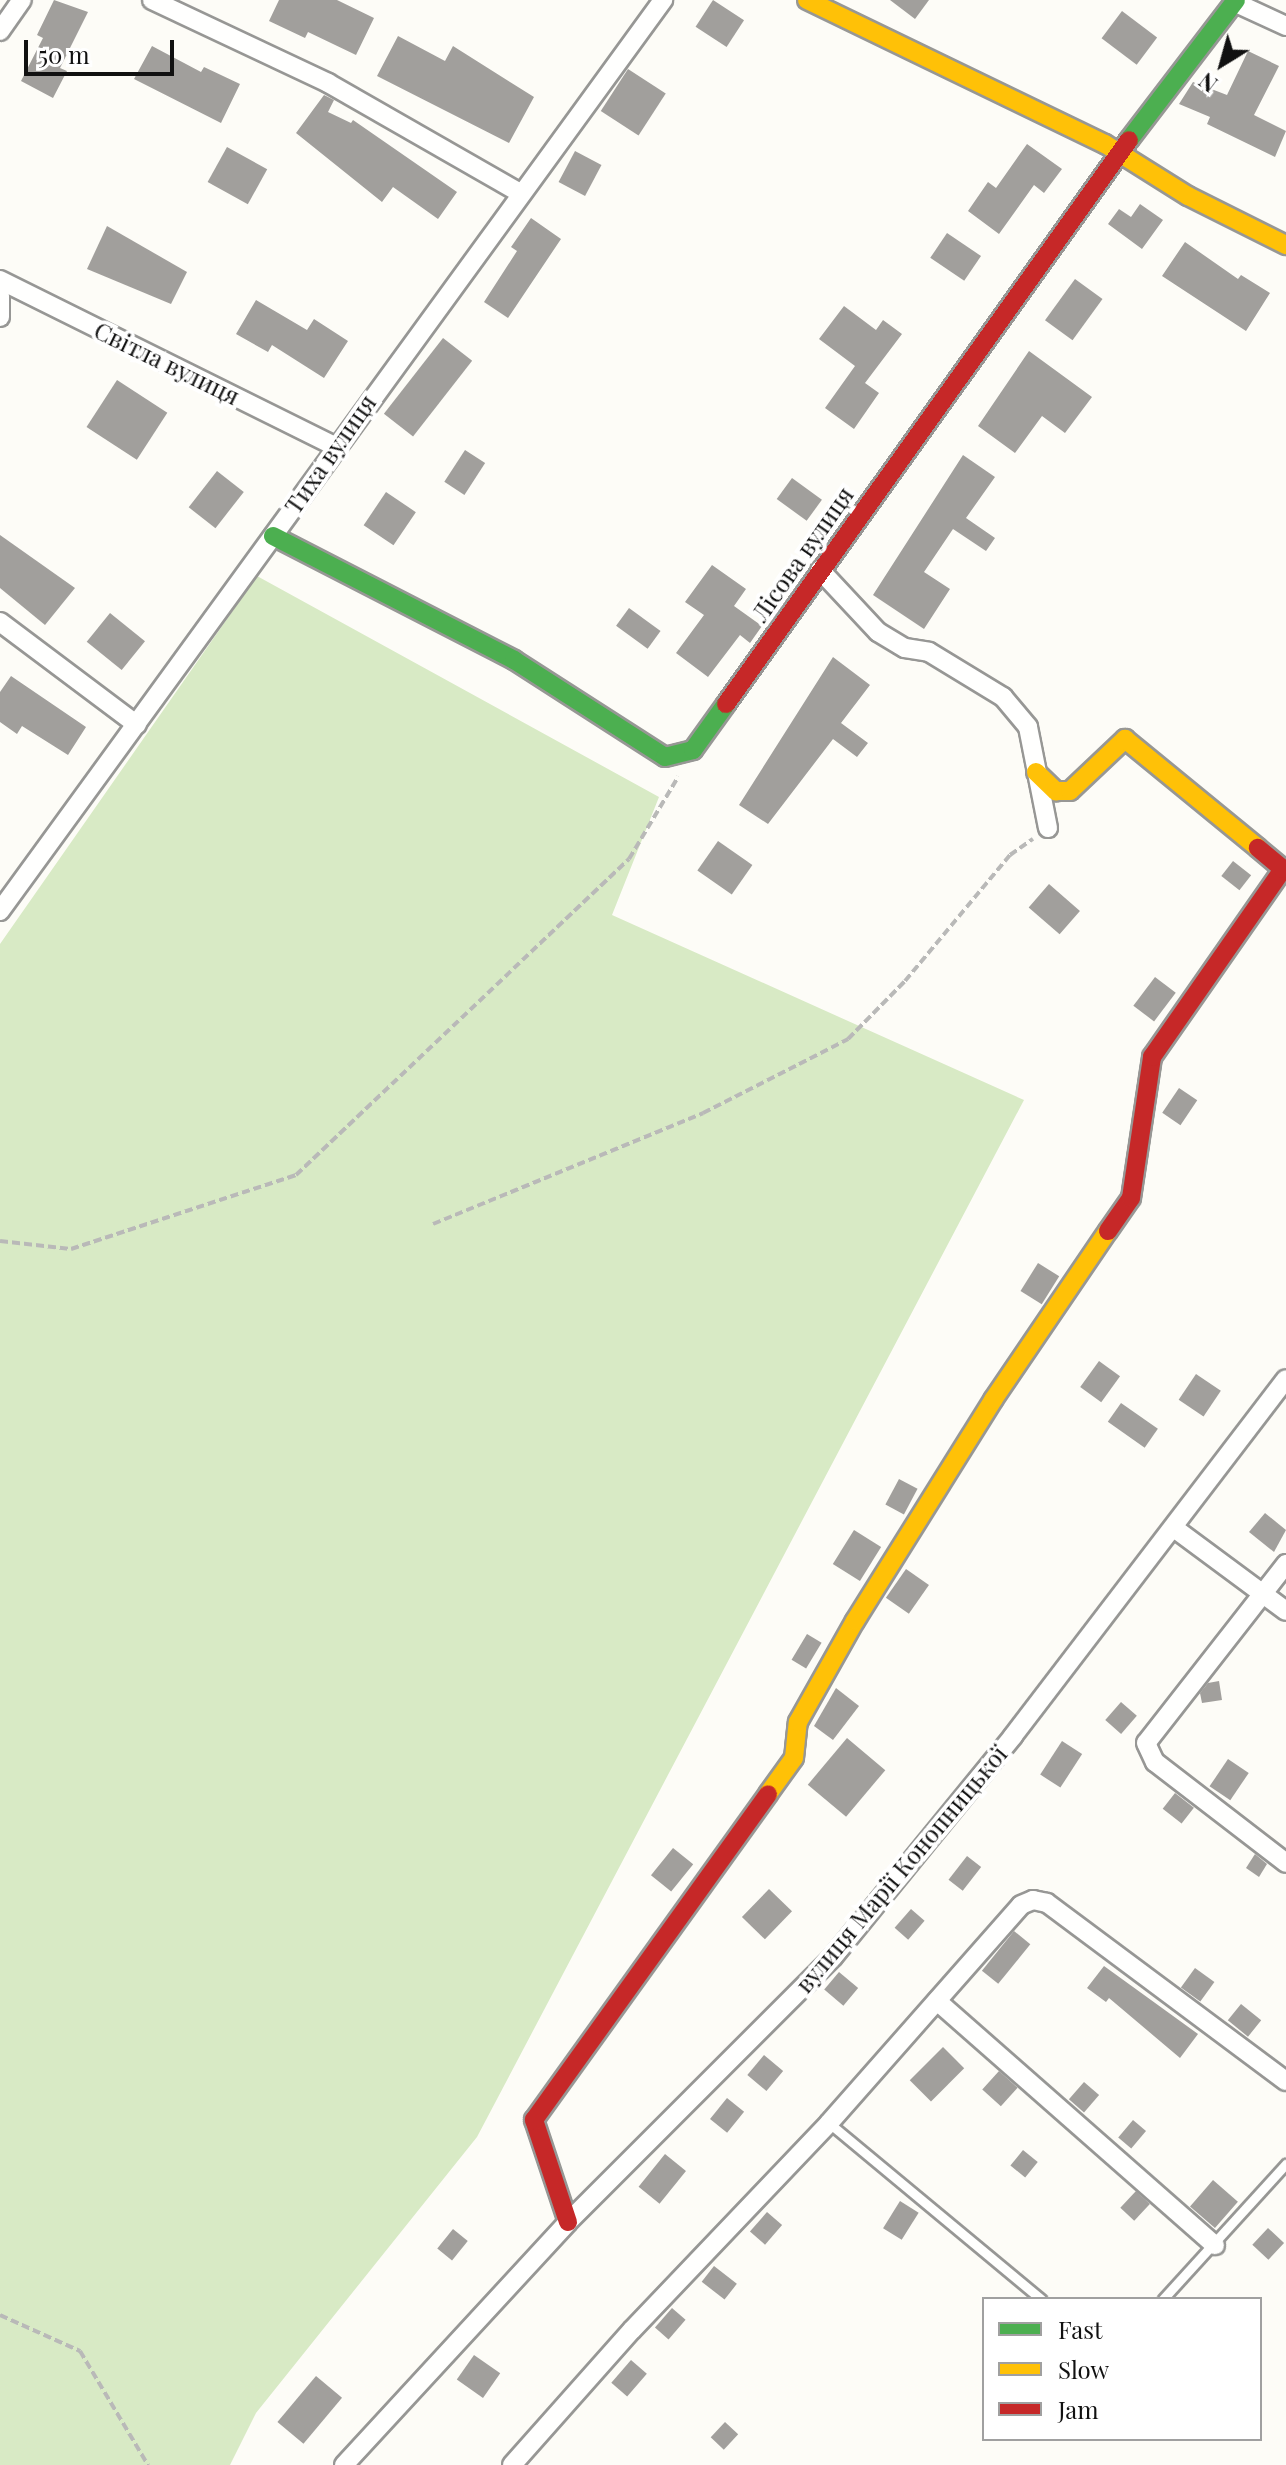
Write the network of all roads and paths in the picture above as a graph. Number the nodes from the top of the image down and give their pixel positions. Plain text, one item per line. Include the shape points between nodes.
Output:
1 (22, 0) edge
2 (152, 0) edge
3 (663, 0) edge
4 (807, 0) edge
5 (1235, 1) edge
6 (1286, 26) edge
7 (0, 31) edge
8 (1121, 157) junction
9 (520, 193) junction
10 (1286, 245) edge
11 (0, 280) edge
12 (0, 296) edge
13 (0, 317) edge
14 (335, 446) junction
15 (273, 536) junction
16 (820, 570) junction
17 (0, 622) edge
18 (137, 725) junction
19 (693, 750) junction
20 (1036, 772) junction
21 (1048, 828) joint
22 (1284, 870) edge
23 (0, 911) edge
24 (433, 1224) dead end
25 (0, 1241) edge
26 (1286, 1379) edge
27 (1174, 1528) junction
28 (1286, 1564) edge
29 (1263, 1593) junction
30 (1286, 1611) edge
31 (1286, 1863) edge
32 (937, 2001) junction
33 (1286, 2081) edge
34 (829, 2123) junction
35 (1286, 2164) edge
36 (568, 2222) junction
37 (1215, 2245) junction
38 (1039, 2297) edge
39 (1165, 2297) edge
40 (0, 2315) edge
41 (148, 2465) edge
42 (344, 2465) edge
43 (512, 2465) edge

1 - 7 street
2 - 9 street via 328,83
3 - 9 street, Тиха вулиця
4 - 8 street
5 - 6 street
5 - 8 street, Лісова вулиця
8 - 10 street
8 - 16 street, Лісова вулиця
9 - 14 street, Тиха вулиця
11 - 14 street, Світла вулиця
12 - 13 street
14 - 15 street, Тиха вулиця
15 - 18 street, Тиха вулиця
15 - 19 street via 514,660 665,757
16 - 19 street, Лісова вулиця
16 - 20 street via 878,632 905,648 929,652 1003,697 1028,727
17 - 18 street
18 - 23 street, Тиха вулиця
19 - 25 path via 629,859 296,1175 71,1249
20 - 21 street
20 - 22 street via 1056,791 1070,791 1125,739
21 - 24 path via 1010,855 905,981 848,1039 703,1113
22 - 36 street via 1152,1057 1131,1198 993,1400 855,1621 798,1722 794,1758 534,2120
26 - 27 street, вулиця Марії Конопницької
27 - 29 street
27 - 36 street, вулиця Марії Конопницької via 833,1957
28 - 29 street
29 - 30 street
29 - 31 street via 1146,1743 1155,1762
32 - 33 street via 1021,1905 1040,1901
32 - 34 street
32 - 37 street
34 - 38 lane
34 - 43 street
35 - 37 lane
36 - 42 street, вулиця Марії Конопницької
37 - 39 lane
40 - 41 path via 80,2351

